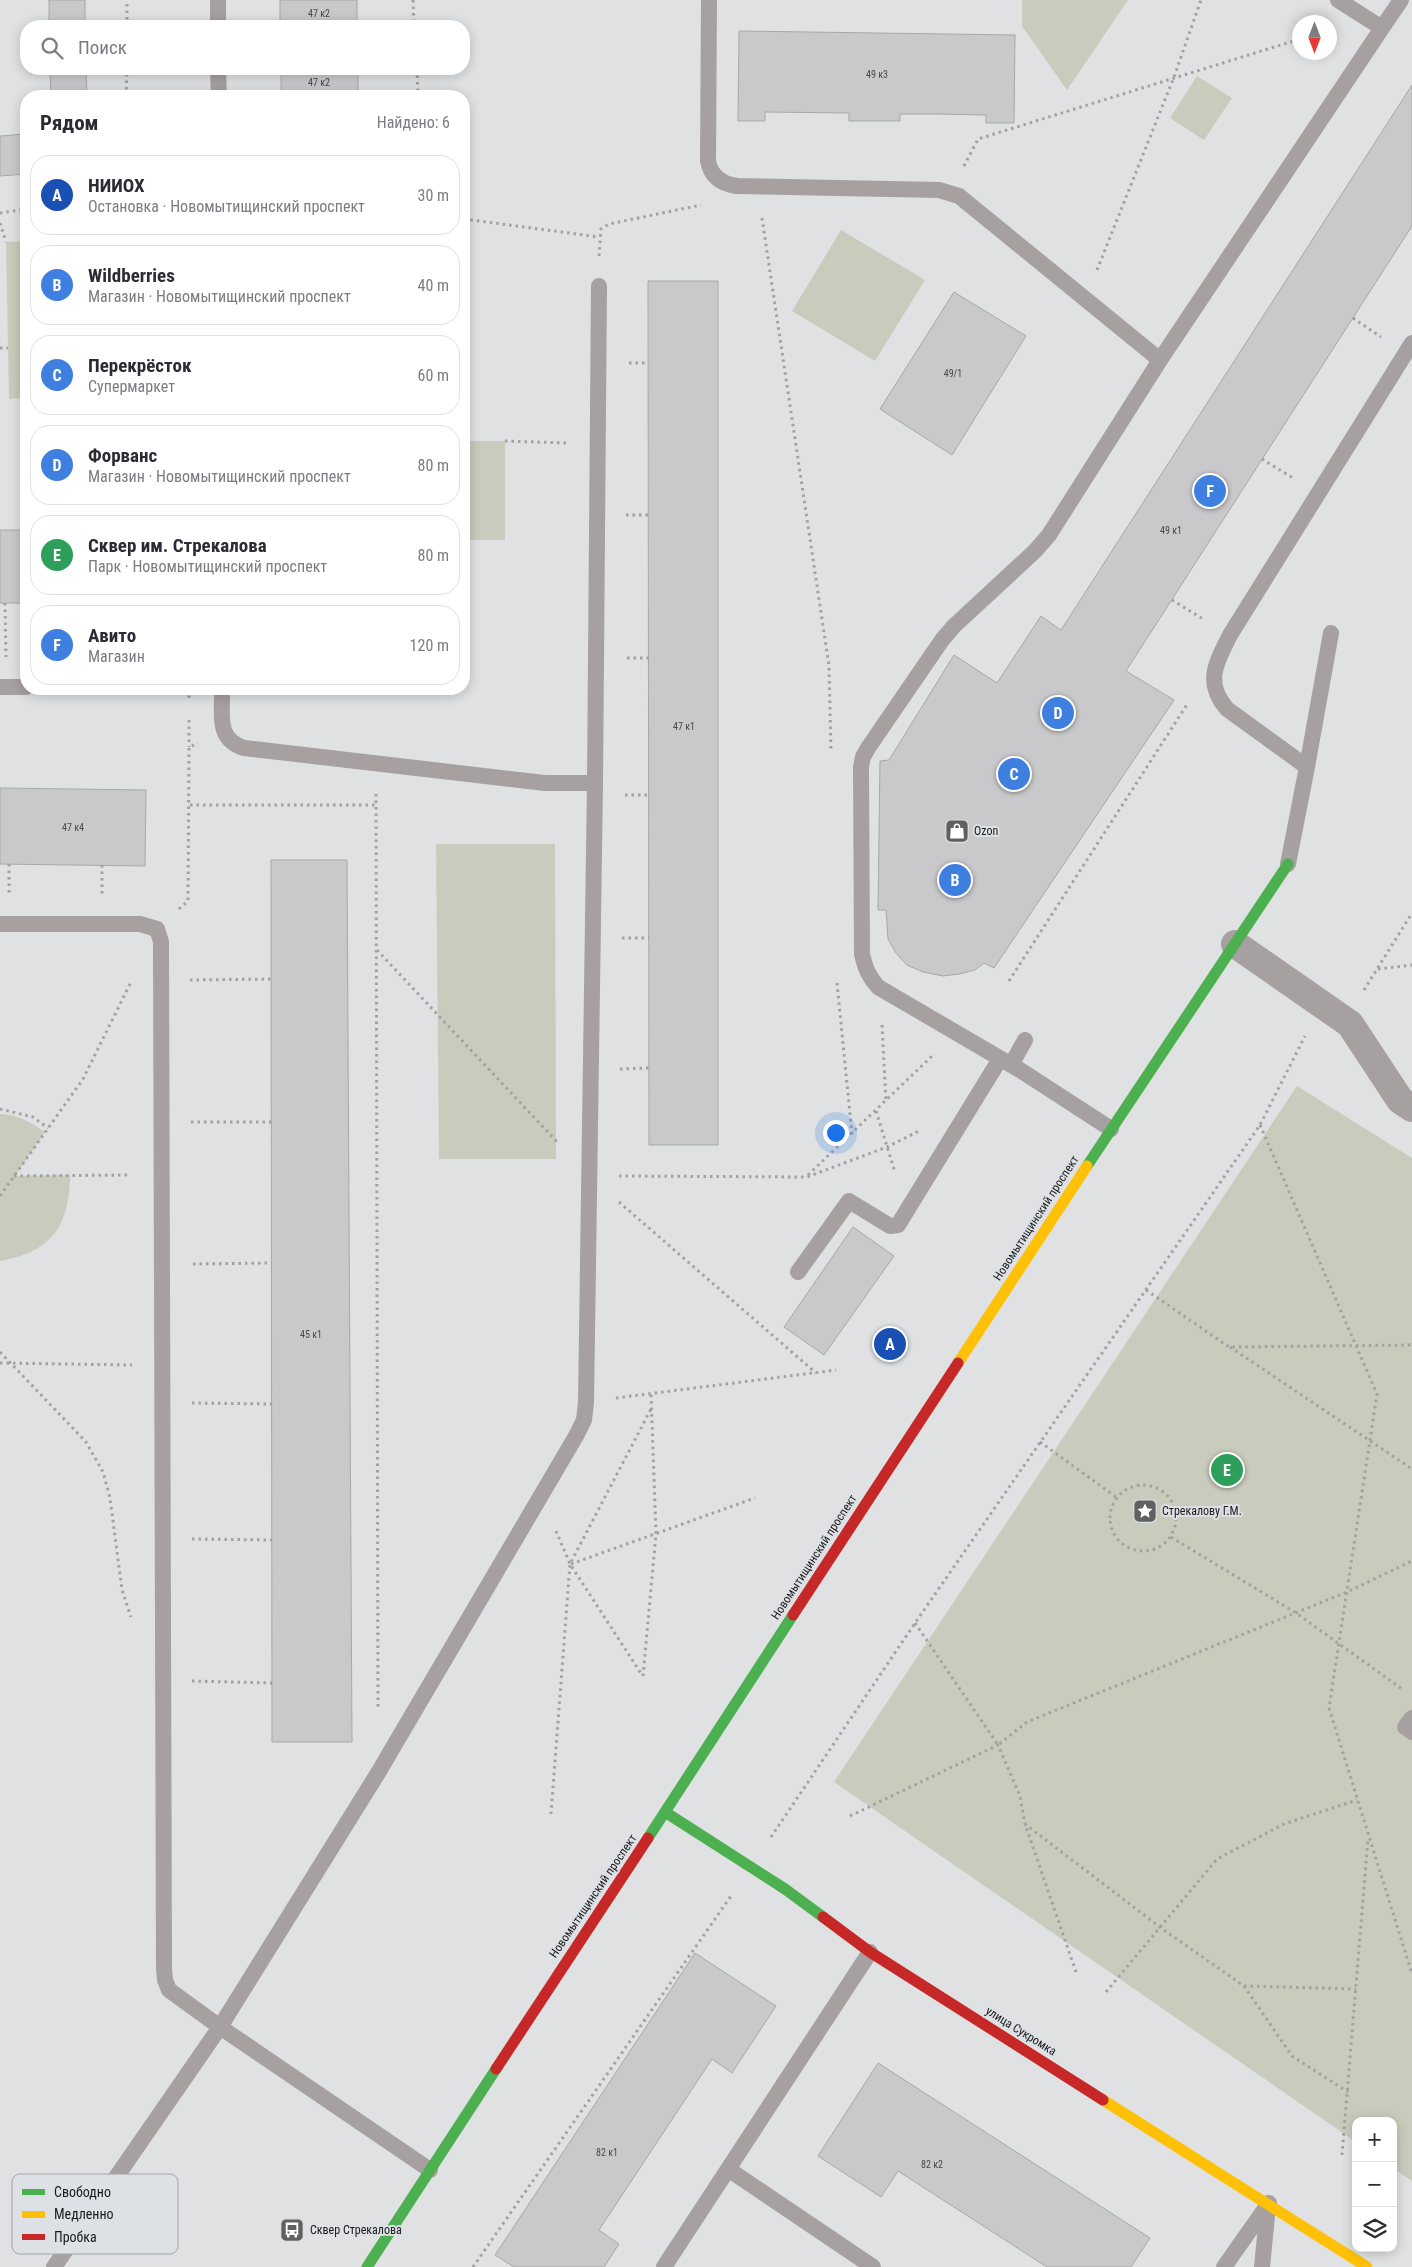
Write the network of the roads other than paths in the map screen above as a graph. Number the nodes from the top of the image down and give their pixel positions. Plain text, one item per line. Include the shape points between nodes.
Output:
1 (218, 0) edge
2 (709, 0) edge
3 (1338, 0) edge
4 (1401, 0) edge
5 (218, 20) edge
6 (1382, 28) junction
7 (218, 75) edge
8 (218, 90) edge
9 (599, 286) road end
10 (1412, 344) edge
11 (1160, 360) junction
12 (1331, 633) dead end
13 (3, 687) edge
14 (20, 687) edge
15 (222, 695) edge
16 (1307, 767) junction
17 (595, 783) junction
18 (1288, 864) joint
19 (0, 924) edge
20 (1235, 944) junction
21 (1025, 1040) dead end
22 (1006, 1062) junction
23 (1412, 1108) edge
24 (1111, 1129) junction
25 (798, 1272) dead end
26 (1412, 1718) edge
27 (1412, 1732) edge
28 (665, 1812) junction
29 (870, 1952) junction
30 (220, 2027) junction
31 (728, 2169) junction
32 (430, 2170) junction
33 (118, 2174) edge
34 (1269, 2203) junction
35 (63, 2254) edge
36 (54, 2267) edge
37 (367, 2267) edge
38 (664, 2267) edge
39 (873, 2267) edge
40 (1224, 2267) edge
41 (1262, 2267) edge
42 (1367, 2267) edge

1 - 5 lane
2 - 11 lane via 708,161 719,180 727,185 758,187 950,192
3 - 6 lane
4 - 6 lane
6 - 11 lane
7 - 8 lane
9 - 17 lane
10 - 16 lane via 1216,663 1214,688 1224,716
11 - 22 lane via 1049,535 948,633 863,757 862,954 865,967 878,987
12 - 16 lane
13 - 14 lane
15 - 17 lane via 224,732 229,741 244,748 545,783
16 - 18 lane
17 - 30 lane via 584,1420 378,1773
18 - 20 main road, Новомытищинский проспект
19 - 30 lane via 140,924 157,929 161,942 165,1980 169,1990
20 - 23 street via 1350,1024 1400,1100
20 - 24 main road, Новомытищинский проспект
21 - 22 lane
22 - 24 lane
22 - 25 lane via 898,1225 890,1226 849,1200
24 - 28 main road, Новомытищинский проспект
26 - 27 lane via 1406,1727
28 - 29 main road, улица Сукромка via 785,1889
28 - 32 main road, Новомытищинский проспект
29 - 31 lane
29 - 34 main road, улица Сукромка
30 - 32 lane
30 - 33 lane
31 - 38 lane
31 - 39 lane
32 - 37 main road, Новомытищинский проспект
34 - 40 lane
34 - 41 lane
34 - 42 main road, улица Сукромка
35 - 36 lane

